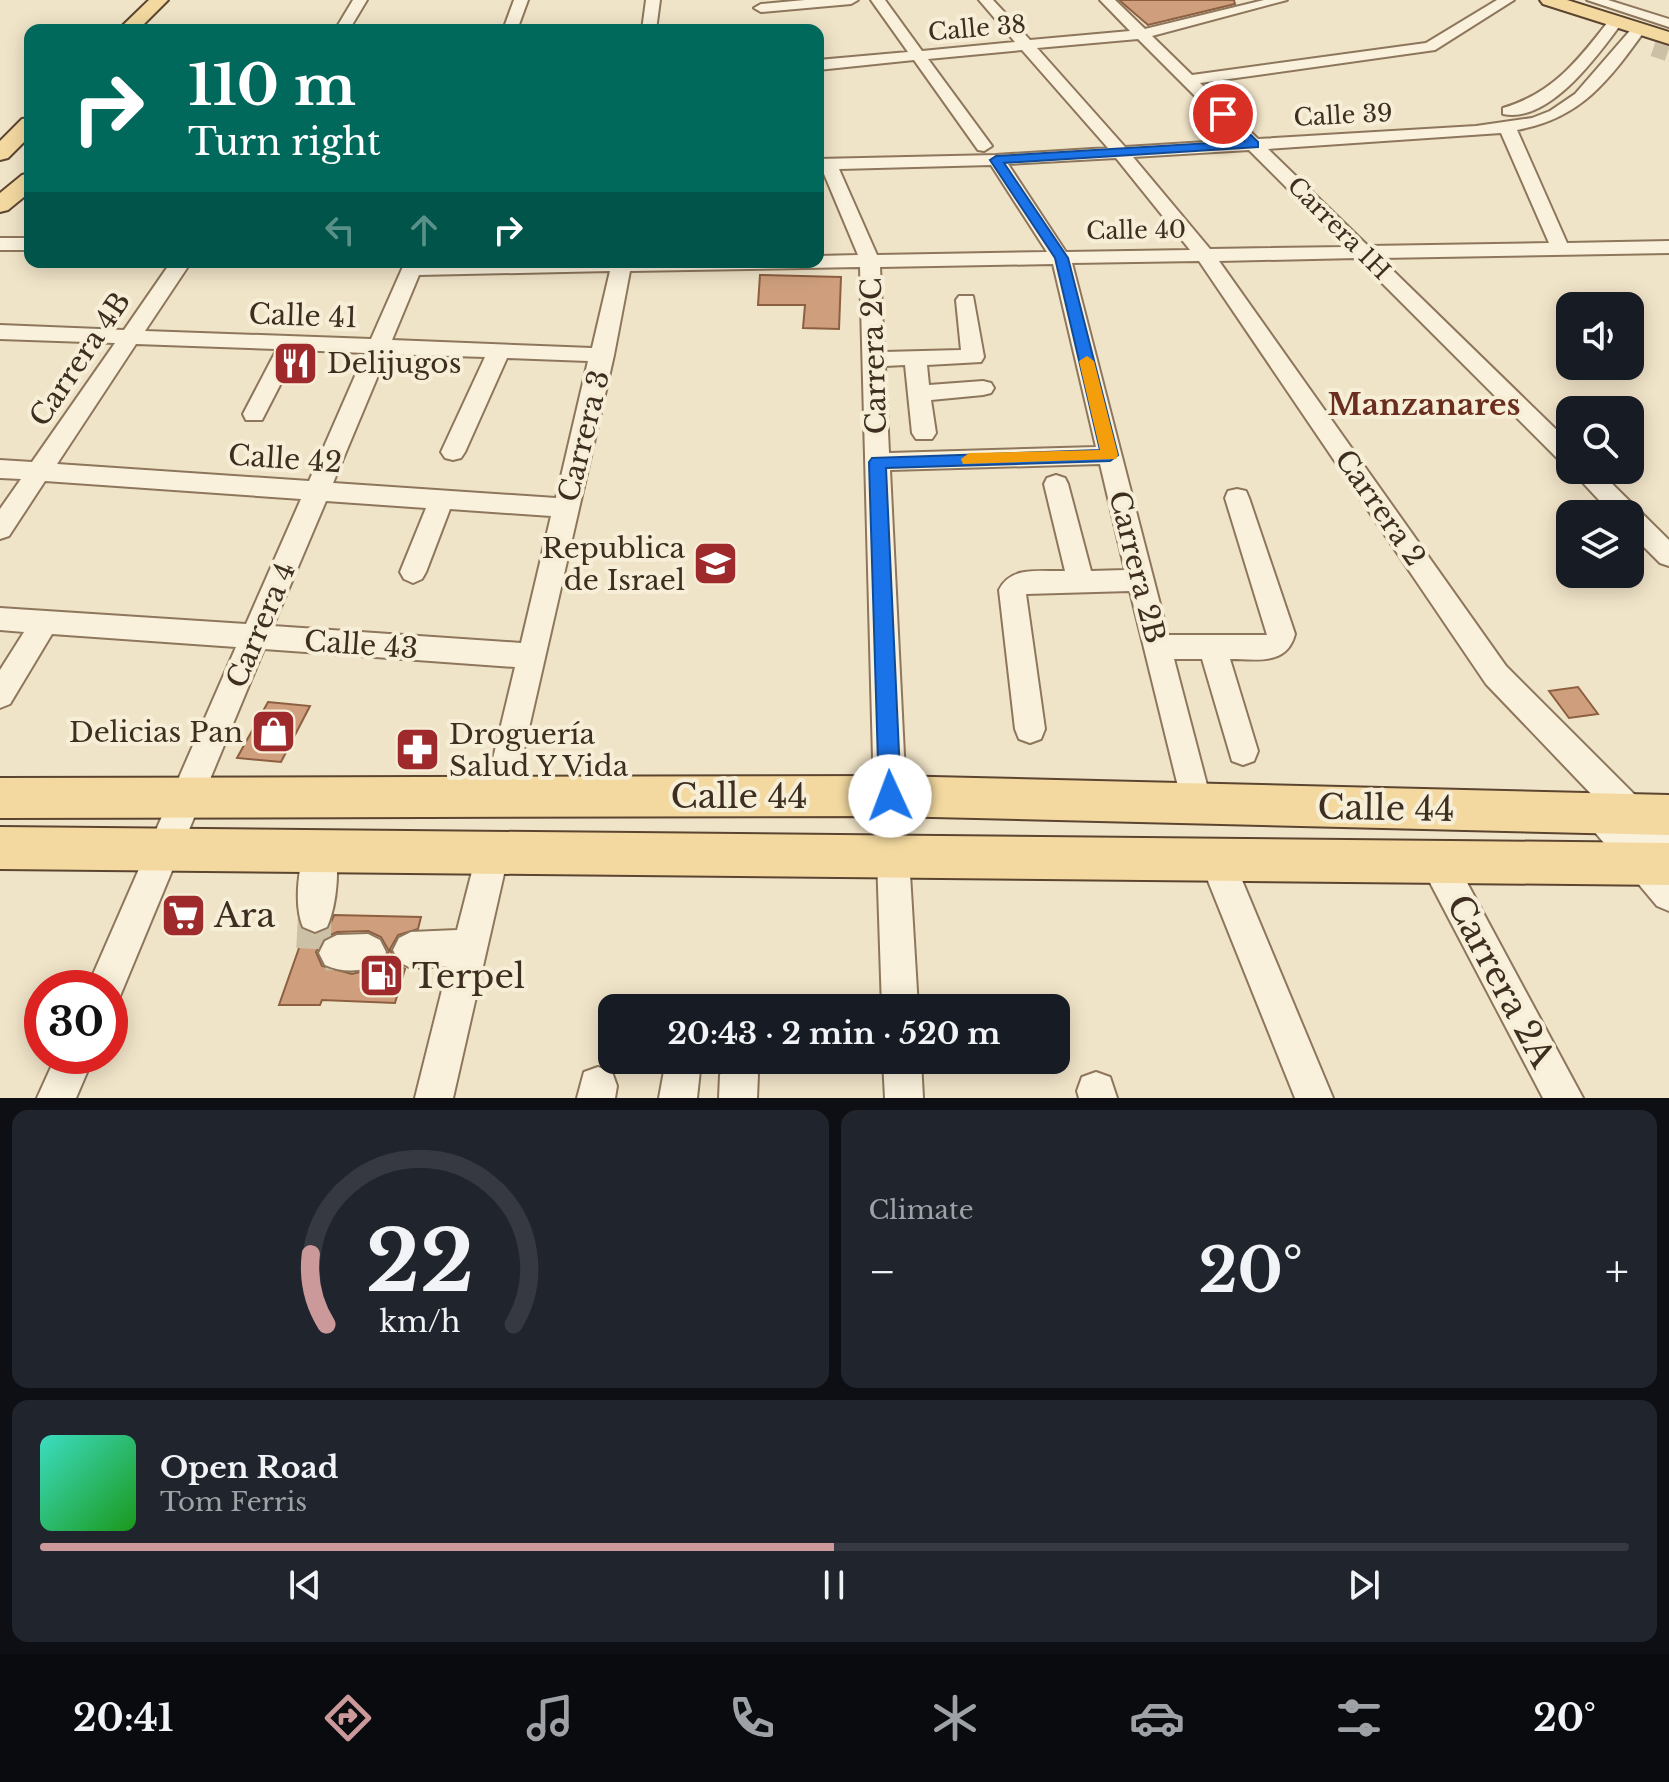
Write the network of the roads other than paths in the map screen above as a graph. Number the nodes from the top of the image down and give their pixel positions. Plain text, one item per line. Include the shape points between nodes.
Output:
1 (159, 0) edge
2 (176, 0) edge
3 (360, 0) edge
4 (521, 0) edge
5 (653, 0) edge
6 (851, 0) edge
7 (878, 0) edge
8 (986, 0) edge
9 (1107, 0) edge
10 (1280, 0) edge
11 (1507, 0) edge
12 (1549, 0) edge
13 (1561, 0) edge
14 (1594, 0) edge
15 (1615, 0) edge
16 (762, 9) edge
17 (1669, 16) tunnel mouth
18 (1616, 21) junction
19 (1669, 23) tunnel mouth
20 (133, 24) edge
21 (152, 24) edge
22 (346, 24) edge
23 (512, 24) edge
24 (650, 24) edge
25 (1143, 34) junction
26 (1634, 35) junction
27 (1664, 41) edge
28 (1026, 45) junction
29 (919, 55) junction
30 (824, 64) edge
31 (1188, 80) junction
32 (1570, 81) junction
33 (1592, 89) junction
34 (1507, 127) junction
35 (1241, 131) junction
36 (1253, 144) junction
37 (1114, 146) junction
38 (990, 153) junction
39 (824, 159) edge
40 (824, 165) edge
41 (24, 185) edge
42 (24, 186) edge
43 (0, 195) edge
44 (0, 205) edge
45 (0, 244) edge
46 (24, 244) edge
47 (1669, 247) edge
48 (1561, 250) junction
49 (1363, 252) junction
50 (1205, 255) junction
51 (1061, 258) junction
52 (870, 261) junction
53 (824, 262) edge
54 (177, 268) edge
55 (413, 268) edge
56 (621, 268) edge
57 (966, 300) dead end
58 (0, 332) edge
59 (131, 337) junction
60 (290, 344) junction
61 (379, 347) junction
62 (499, 351) junction
63 (603, 355) junction
64 (915, 358) junction
65 (874, 359) junction
66 (983, 388) dead end
67 (919, 393) junction
68 (254, 414) dead end
69 (924, 433) dead end
70 (1556, 443) edge
71 (453, 452) dead end
72 (1110, 455) junction
73 (878, 462) junction
74 (0, 469) edge
75 (39, 472) junction
76 (1056, 484) dead end
77 (1597, 484) edge
78 (318, 492) junction
79 (1237, 498) dead end
80 (442, 499) junction
81 (1612, 500) edge
82 (566, 508) junction
83 (0, 529) edge
84 (1644, 532) edge
85 (1669, 556) edge
86 (413, 572) dead end
87 (1141, 580) junction
88 (1081, 582) junction
89 (0, 619) edge
90 (45, 622) junction
91 (256, 638) junction
92 (1212, 646) junction
93 (1157, 647) junction
94 (530, 656) junction
95 (0, 695) edge
96 (1030, 729) dead end
97 (1243, 751) dead end
98 (500, 796) junction
99 (890, 796) junction
100 (0, 798) edge
101 (187, 799) junction
102 (1066, 802) junction
103 (1196, 804) junction
104 (1633, 814) edge
105 (0, 848) edge
106 (166, 849) junction
107 (320, 851) junction
108 (493, 852) junction
109 (893, 857) junction
110 (1075, 859) junction
111 (1217, 861) junction
112 (1438, 863) junction
113 (1663, 868) edge
114 (315, 915) tunnel mouth
115 (470, 947) junction
116 (411, 950) dead end
117 (113, 970) edge
118 (899, 994) edge
119 (67, 1074) edge
120 (903, 1074) edge
121 (56, 1098) edge
122 (434, 1098) edge
123 (904, 1098) edge
124 (1314, 1098) edge
125 (1564, 1098) edge

1 - 20 main road
2 - 21 main road
3 - 22 street
4 - 23 street
5 - 24 street
6 - 16 street
7 - 29 street, Carrera 2B
8 - 28 street, Carrera 2
9 - 25 street, Carrera 1H
10 - 25 street, Calle 38
11 - 31 street via 1430,47
12 - 18 main road
13 - 27 street
14 - 19 street
15 - 17 main road
18 - 26 main road
18 - 32 street, Calle 39
25 - 28 street, Calle 38
25 - 31 street, Carrera 1H
26 - 27 main road
26 - 33 street, Calle 39
28 - 29 street, Calle 38
28 - 37 street, Carrera 2
29 - 30 street, Calle 38
29 - 38 street, Carrera 2B
31 - 35 street, Carrera 1H
32 - 33 street
32 - 35 street, Calle 39 via 1530,107 1485,117
33 - 34 street, Calle 39 via 1556,115
34 - 36 street, Calle 39
34 - 48 street
35 - 36 street, Carrera 1H
35 - 37 street, Calle 39
36 - 37 street, Calle 39
36 - 49 street, Carrera 1H
37 - 38 street, Calle 39
37 - 50 street, Carrera 2
38 - 39 street, Calle 39
38 - 51 street, Carrera 2B
40 - 52 street, Carrera 2C
41 - 43 street
42 - 44 main road
45 - 46 street
47 - 48 street, Calle 40
48 - 49 street, Calle 40
49 - 50 street, Calle 40
49 - 70 street, Carrera 1H
50 - 51 street, Calle 40
50 - 104 street, Carrera 2 via 1496,675
51 - 52 street, Calle 40
51 - 72 street, Carrera 2B
52 - 53 street, Calle 40
52 - 65 street, Carrera 2C
54 - 59 street, Carrera 4B
55 - 61 street, Carrera 4
56 - 63 street, Carrera 3
57 - 64 street via 973,357
58 - 59 street, Calle 41
59 - 60 street, Calle 41
59 - 75 street, Carrera 4B
60 - 61 street, Calle 41
60 - 68 street
61 - 62 street, Calle 41
61 - 78 street, Carrera 4
62 - 63 street, Calle 41
62 - 71 street
63 - 82 street, Carrera 3
64 - 65 street
64 - 67 street
65 - 73 street, Carrera 2C
66 - 67 street
67 - 69 street
72 - 73 street
72 - 87 street, Carrera 2B
73 - 99 street, Carrera 2C
74 - 75 street, Calle 42
75 - 78 street, Calle 42
75 - 83 street, Carrera 4B
76 - 88 street
77 - 81 street
78 - 80 street, Calle 42
78 - 91 street, Carrera 4
79 - 92 street via 1281,634 1272,647
80 - 82 street, Calle 42
80 - 86 street
82 - 94 street, Carrera 3
84 - 85 street
87 - 88 street
87 - 93 street, Carrera 2B
88 - 96 street via 1019,583 1012,590
89 - 90 street, Calle 43
90 - 91 street, Calle 43
90 - 95 street
91 - 94 street, Calle 43
91 - 101 street, Carrera 4
92 - 93 street
92 - 97 street
93 - 103 street, Carrera 2B
94 - 98 street, Carrera 3
98 - 99 main road, Calle 44
98 - 101 main road, Calle 44
99 - 102 main road, Calle 44
100 - 101 main road, Calle 44
101 - 106 street, Carrera 4
102 - 103 main road, Calle 44
102 - 110 main road
103 - 104 main road, Calle 44
104 - 113 street, Carrera 2
105 - 106 main road, Calle 44
106 - 107 main road, Calle 44
106 - 117 street, Carrera 4
107 - 108 main road, Calle 44
107 - 114 street
108 - 109 main road, Calle 44
108 - 115 street
109 - 110 main road, Calle 44
109 - 118 street
110 - 111 main road, Calle 44
111 - 112 main road, Calle 44
111 - 124 street
112 - 113 main road, Calle 44
112 - 125 street, Carrera 2A
115 - 116 street
115 - 122 street
119 - 121 street
120 - 123 street

